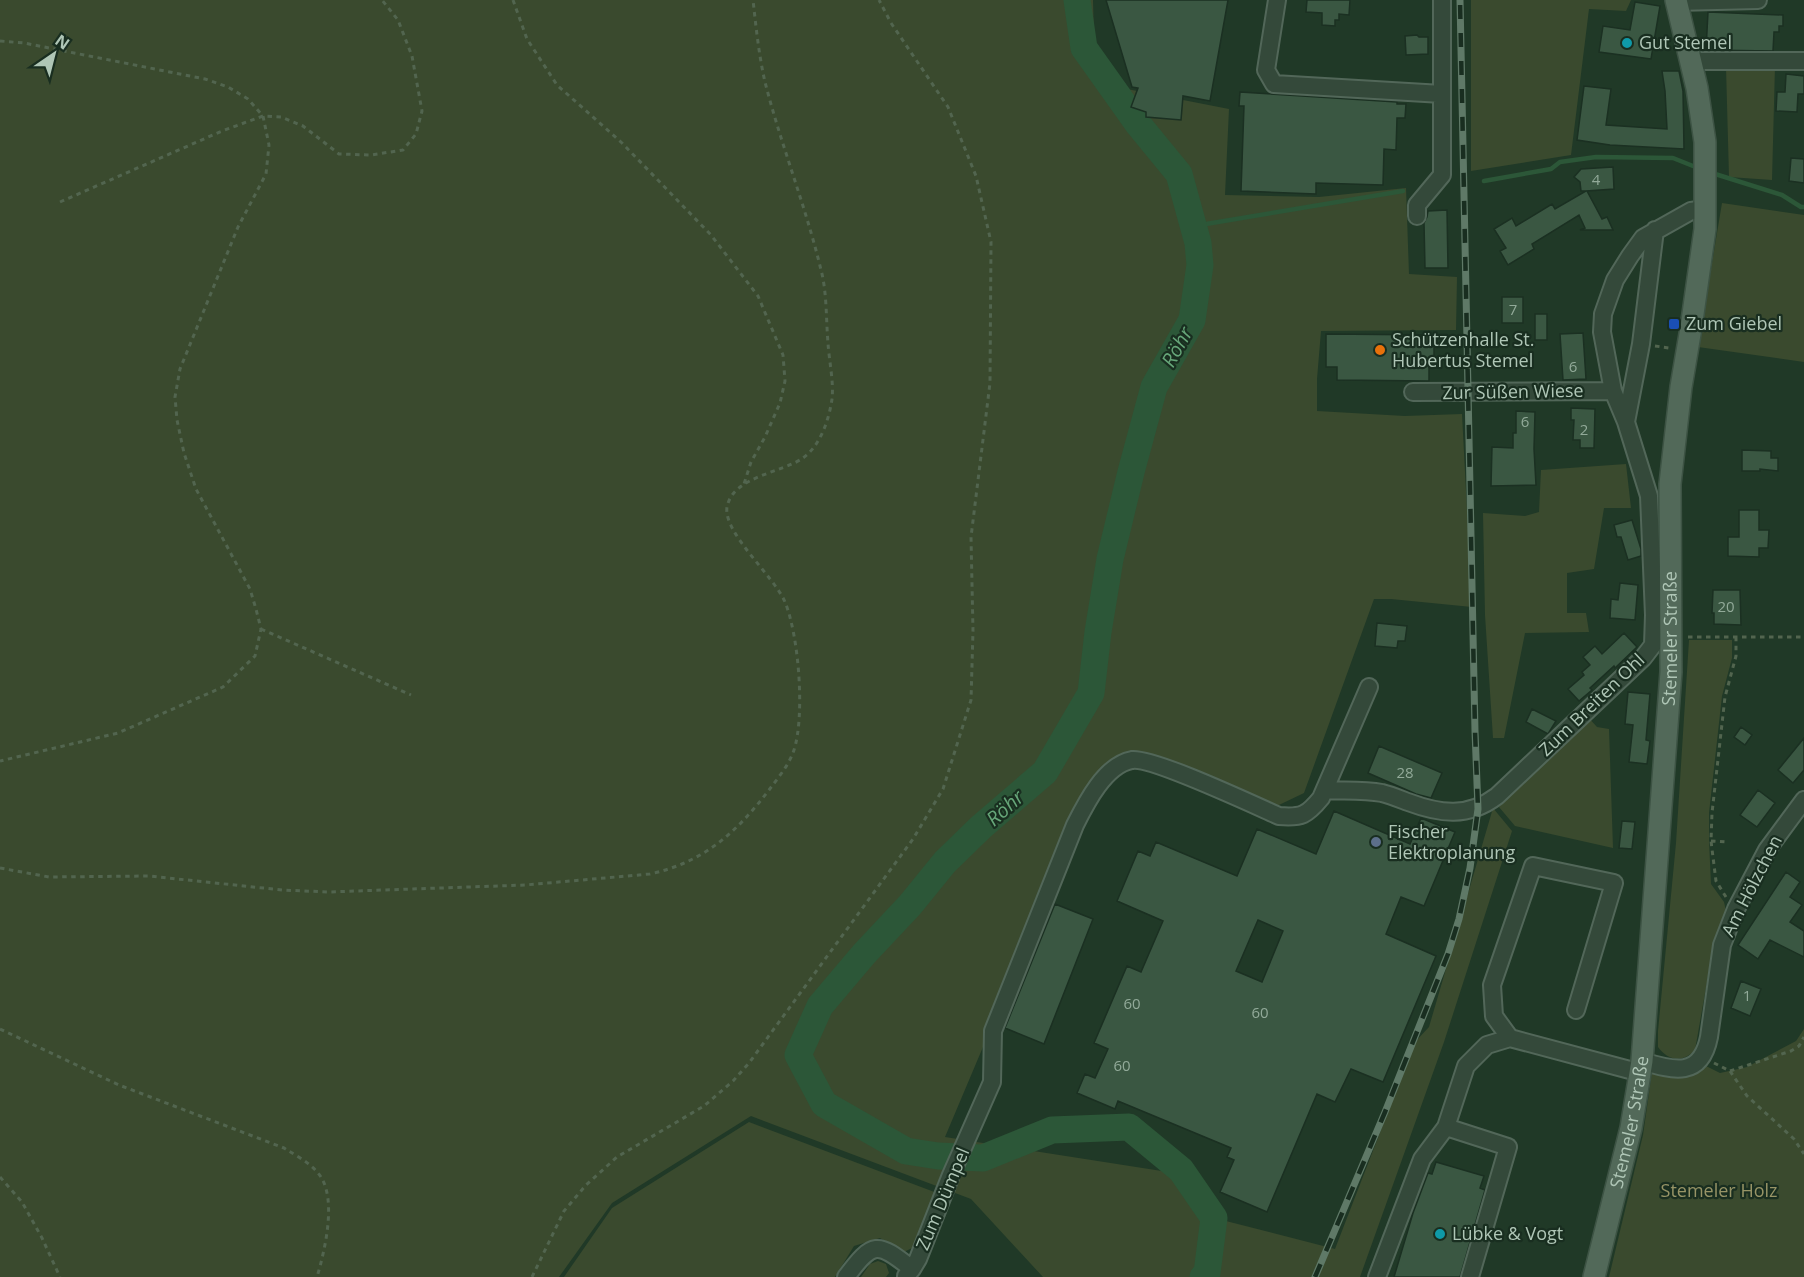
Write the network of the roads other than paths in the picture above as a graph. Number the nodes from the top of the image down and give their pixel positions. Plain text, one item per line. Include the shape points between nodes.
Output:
1 (1277, 0) edge
2 (1442, 0) edge
3 (1758, 0) edge
4 (1676, 1) edge
5 (1691, 61) junction
6 (1804, 61) edge
7 (1442, 94) junction
8 (1705, 209) junction
9 (1417, 216) dead end
10 (1655, 230) junction
11 (1613, 391) junction
12 (1413, 392) dead end
13 (1626, 422) junction
14 (1369, 687) dead end
15 (1325, 790) junction
16 (1804, 800) edge
17 (1576, 1010) dead end
18 (1510, 1038) junction
19 (1642, 1067) junction
20 (1446, 1127) junction
21 (909, 1273) edge
22 (846, 1277) edge
23 (1377, 1277) edge
24 (1470, 1277) edge
25 (1594, 1277) edge

1 - 7 street via 1266,70 1274,84
2 - 7 street
3 - 4 street
4 - 5 main road, Stemeler Straße
5 - 6 street
5 - 8 main road, Stemeler Straße via 1706,142
7 - 9 street via 1442,175 1417,205
8 - 10 street, Zum Breiten Ohl via 1690,211
8 - 19 main road, Stemeler Straße via 1703,249 1670,484 1671,672
10 - 11 street, Zum Breiten Ohl via 1629,256 1603,314 1602,332
10 - 13 street, Zum Breiten Ohl via 1641,344
11 - 12 street, Zur Süßen Wiese
11 - 13 street, Zum Breiten Ohl
13 - 15 street, Zum Breiten Ohl via 1649,496 1653,645 1643,658 1486,805 1443,813 1382,793
14 - 15 street, Zum Dümpel
15 - 21 street, Zum Dümpel via 1311,811 1294,817 1279,816 1145,762 1125,763 1105,778 1075,825 993,1031 992,1082
16 - 19 street, Am Hölzchen via 1767,850 1722,945 1707,1050 1690,1068
17 - 18 street via 1614,883 1533,866 1492,985 1494,1016
18 - 19 street
18 - 20 street via 1487,1045 1466,1066
19 - 25 main road, Stemeler Straße
20 - 23 street via 1422,1160
20 - 24 street via 1508,1147
21 - 22 street, Zum Dümpel via 894,1254 879,1248 861,1256

